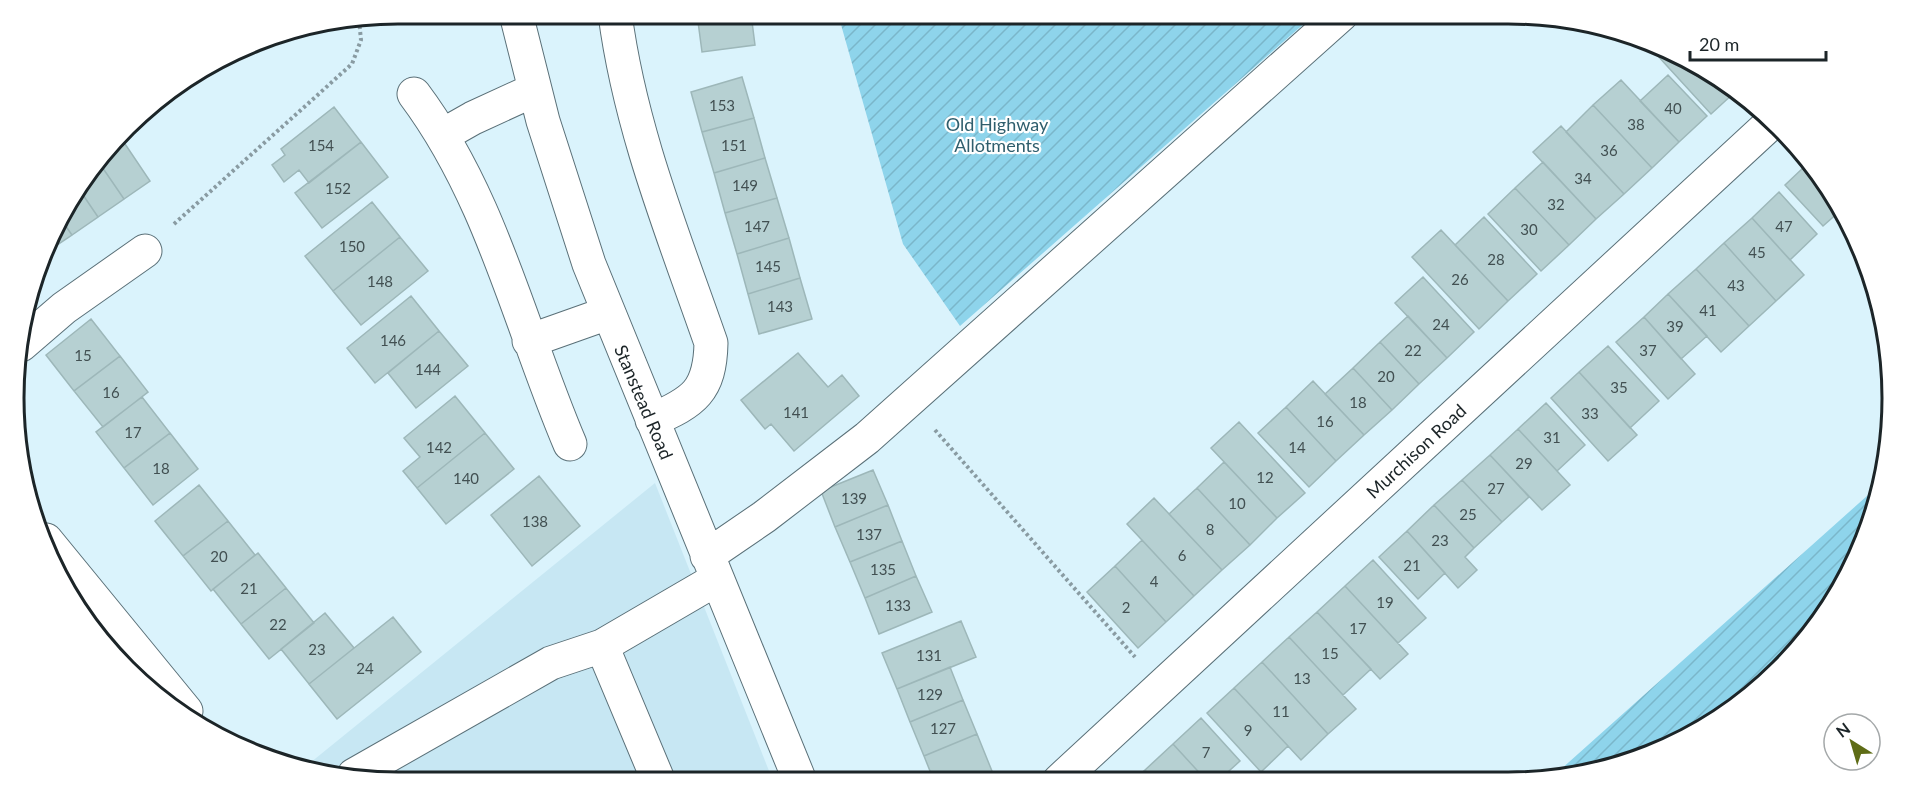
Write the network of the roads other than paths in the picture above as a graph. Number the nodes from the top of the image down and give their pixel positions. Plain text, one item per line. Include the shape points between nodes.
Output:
1 (518, 24) edge
2 (617, 24) edge
3 (1331, 24) edge
4 (534, 90) junction
5 (414, 94) dead end
6 (1766, 128) edge
7 (443, 135) junction
8 (145, 251) road end
9 (608, 313) junction
10 (29, 338) edge
11 (529, 341) junction
12 (652, 420) junction
13 (570, 444) dead end
14 (60, 557) edge
15 (712, 568) junction
16 (602, 646) junction
17 (177, 700) edge
18 (363, 770) edge
19 (655, 772) edge
20 (796, 772) edge
21 (1069, 772) edge

1 - 4 street, Stanstead Road
2 - 12 street via 634,115 651,177 711,343 710,369 700,388 684,406
3 - 15 street via 867,438 764,517
4 - 7 street
4 - 9 street, Stanstead Road
5 - 7 street
6 - 21 street, Murchison Road
7 - 11 street via 489,228
8 - 10 street via 73,301
9 - 11 street
9 - 12 street, Stanstead Road
11 - 13 street
12 - 15 street, Stanstead Road
14 - 17 street
15 - 16 street
15 - 20 street, Stanstead Road
16 - 18 street via 551,663
16 - 19 street

